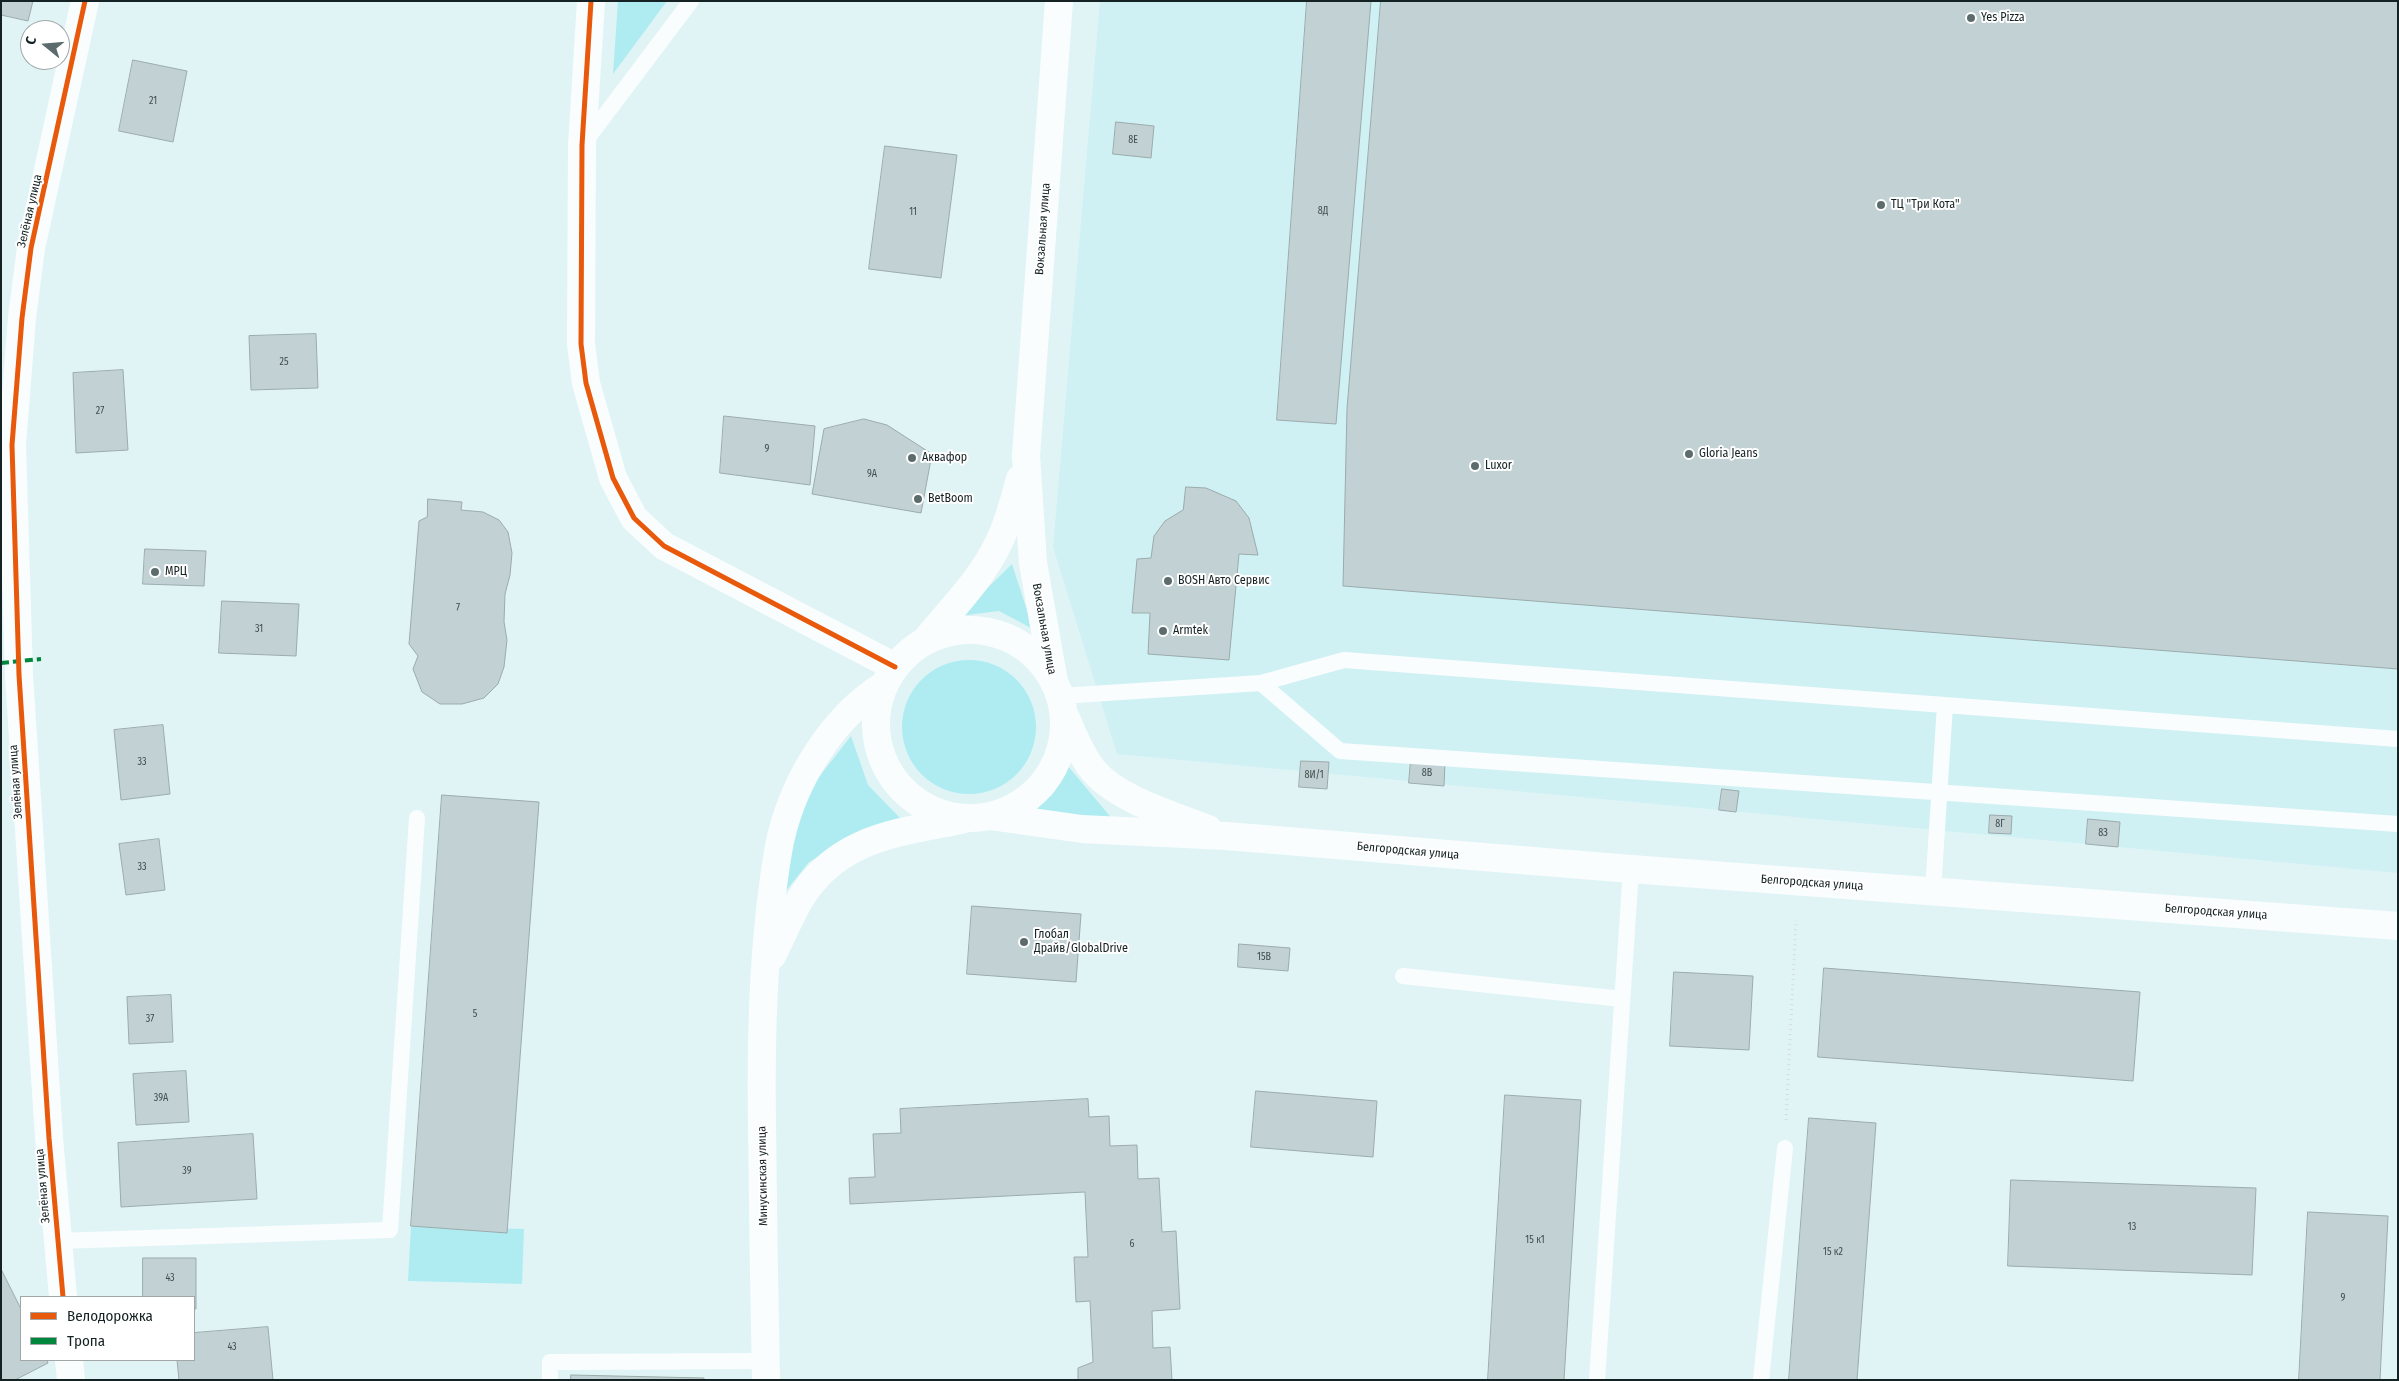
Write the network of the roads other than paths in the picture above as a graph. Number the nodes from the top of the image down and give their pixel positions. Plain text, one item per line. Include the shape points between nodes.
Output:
1 (85, 1) edge
2 (590, 1) edge
3 (691, 1) edge
4 (1060, 1) edge
5 (582, 145) junction
6 (1026, 456) junction
7 (926, 640) junction
8 (10, 676) edge
9 (889, 676) junction
10 (1261, 684) junction
11 (1059, 697) junction
12 (1945, 705) junction
13 (2398, 739) edge
14 (1940, 792) junction
15 (978, 817) junction
16 (417, 818) dead end
17 (2398, 824) edge
18 (1226, 836) junction
19 (1631, 869) junction
20 (1933, 891) junction
21 (2398, 926) edge
22 (764, 973) junction
23 (1403, 976) dead end
24 (1622, 999) junction
25 (1784, 1148) road end
26 (58, 1241) junction
27 (63, 1296) edge
28 (69, 1361) edge
29 (765, 1370) edge
30 (71, 1380) edge
31 (550, 1380) edge
32 (1598, 1380) edge
33 (1761, 1380) edge

1 - 8 main road, Зелёная улица via 31,248 22,318 12,445
2 - 5 main road
3 - 5 lane
4 - 6 main road, Вокзальная улица
5 - 9 main road via 581,344 586,383 613,478 634,518 664,546
6 - 7 main road, Вокзальная улица via 999,542 984,569
6 - 11 main road, Вокзальная улица via 1033,563
7 - 9 main road, Минусинская улица via 908,652
7 - 11 main road via 946,632 967,630 988,631 1009,638 1042,664
8 - 26 main road, Зелёная улица
9 - 15 main road, Белгородская улица via 877,707 876,730 880,753 890,774 904,792 923,806 945,815
9 - 22 main road, Минусинская улица via 863,698 831,734 807,772 791,806 774,873
10 - 11 lane
10 - 12 lane via 1344,660
10 - 14 lane via 1340,751
11 - 15 main road via 1061,748 1053,768 1026,799 1009,810
11 - 18 main road, Белгородская улица via 1082,754 1094,771 1114,788
12 - 13 lane
12 - 14 lane
14 - 17 lane
14 - 20 lane
15 - 18 main road, Белгородская улица via 1082,829
15 - 22 main road, Минусинская улица via 886,835 858,845 839,857 821,872 800,900
16 - 26 lane via 390,1230
18 - 19 main road, Белгородская улица
19 - 20 main road, Белгородская улица
19 - 24 lane
20 - 21 main road, Белгородская улица
22 - 29 main road, Минусинская улица via 761,1046
23 - 24 lane
24 - 32 lane
25 - 33 lane
26 - 27 main road, Зелёная улица
28 - 30 main road
29 - 31 lane via 550,1362

